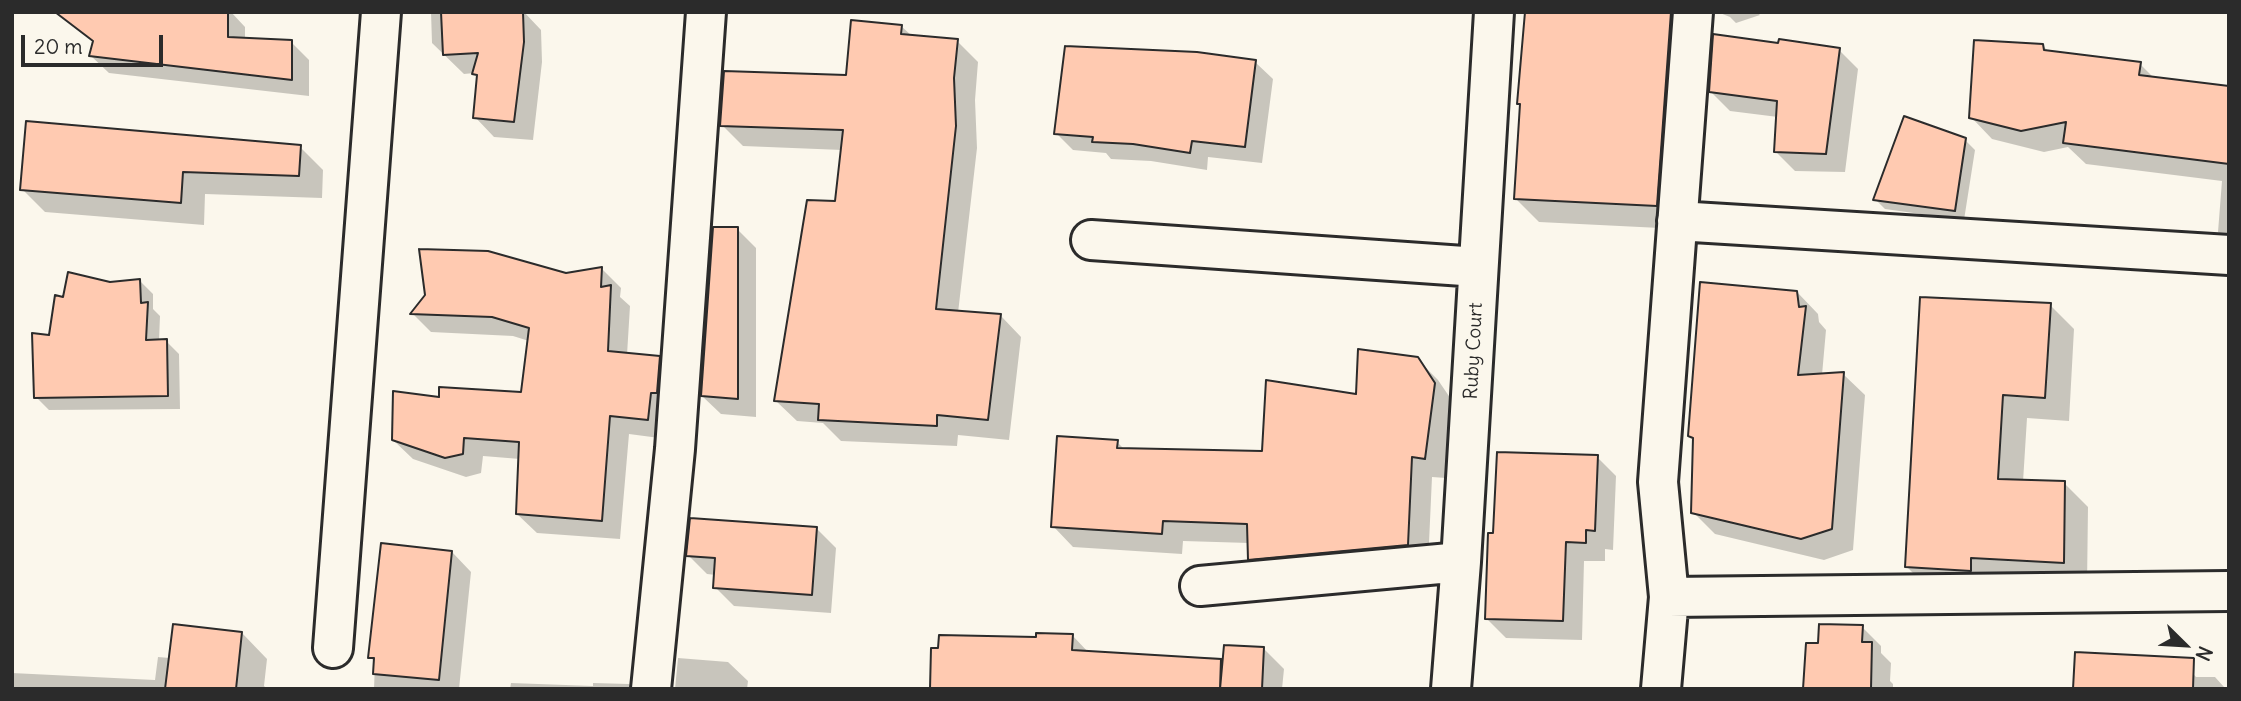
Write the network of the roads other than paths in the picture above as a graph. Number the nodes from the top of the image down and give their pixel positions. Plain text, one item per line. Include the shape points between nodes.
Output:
1 (382, 12) edge
2 (706, 12) edge
3 (1494, 12) edge
4 (1693, 12) edge
5 (1676, 221) junction
6 (1091, 240) dead end
7 (2229, 255) edge
8 (1478, 267) junction
9 (1461, 562) junction
10 (1200, 586) dead end
11 (2229, 591) edge
12 (1669, 597) junction
13 (333, 648) dead end
14 (651, 689) edge
15 (1451, 689) edge
16 (1661, 689) edge

1 - 13 street
2 - 14 street via 675,449
3 - 8 street, Ruby Court
4 - 5 street
5 - 7 street
5 - 12 street via 1658,482
6 - 8 street
8 - 9 street, Ruby Court
9 - 10 street
9 - 15 street, Ruby Court
11 - 12 street
12 - 16 street

